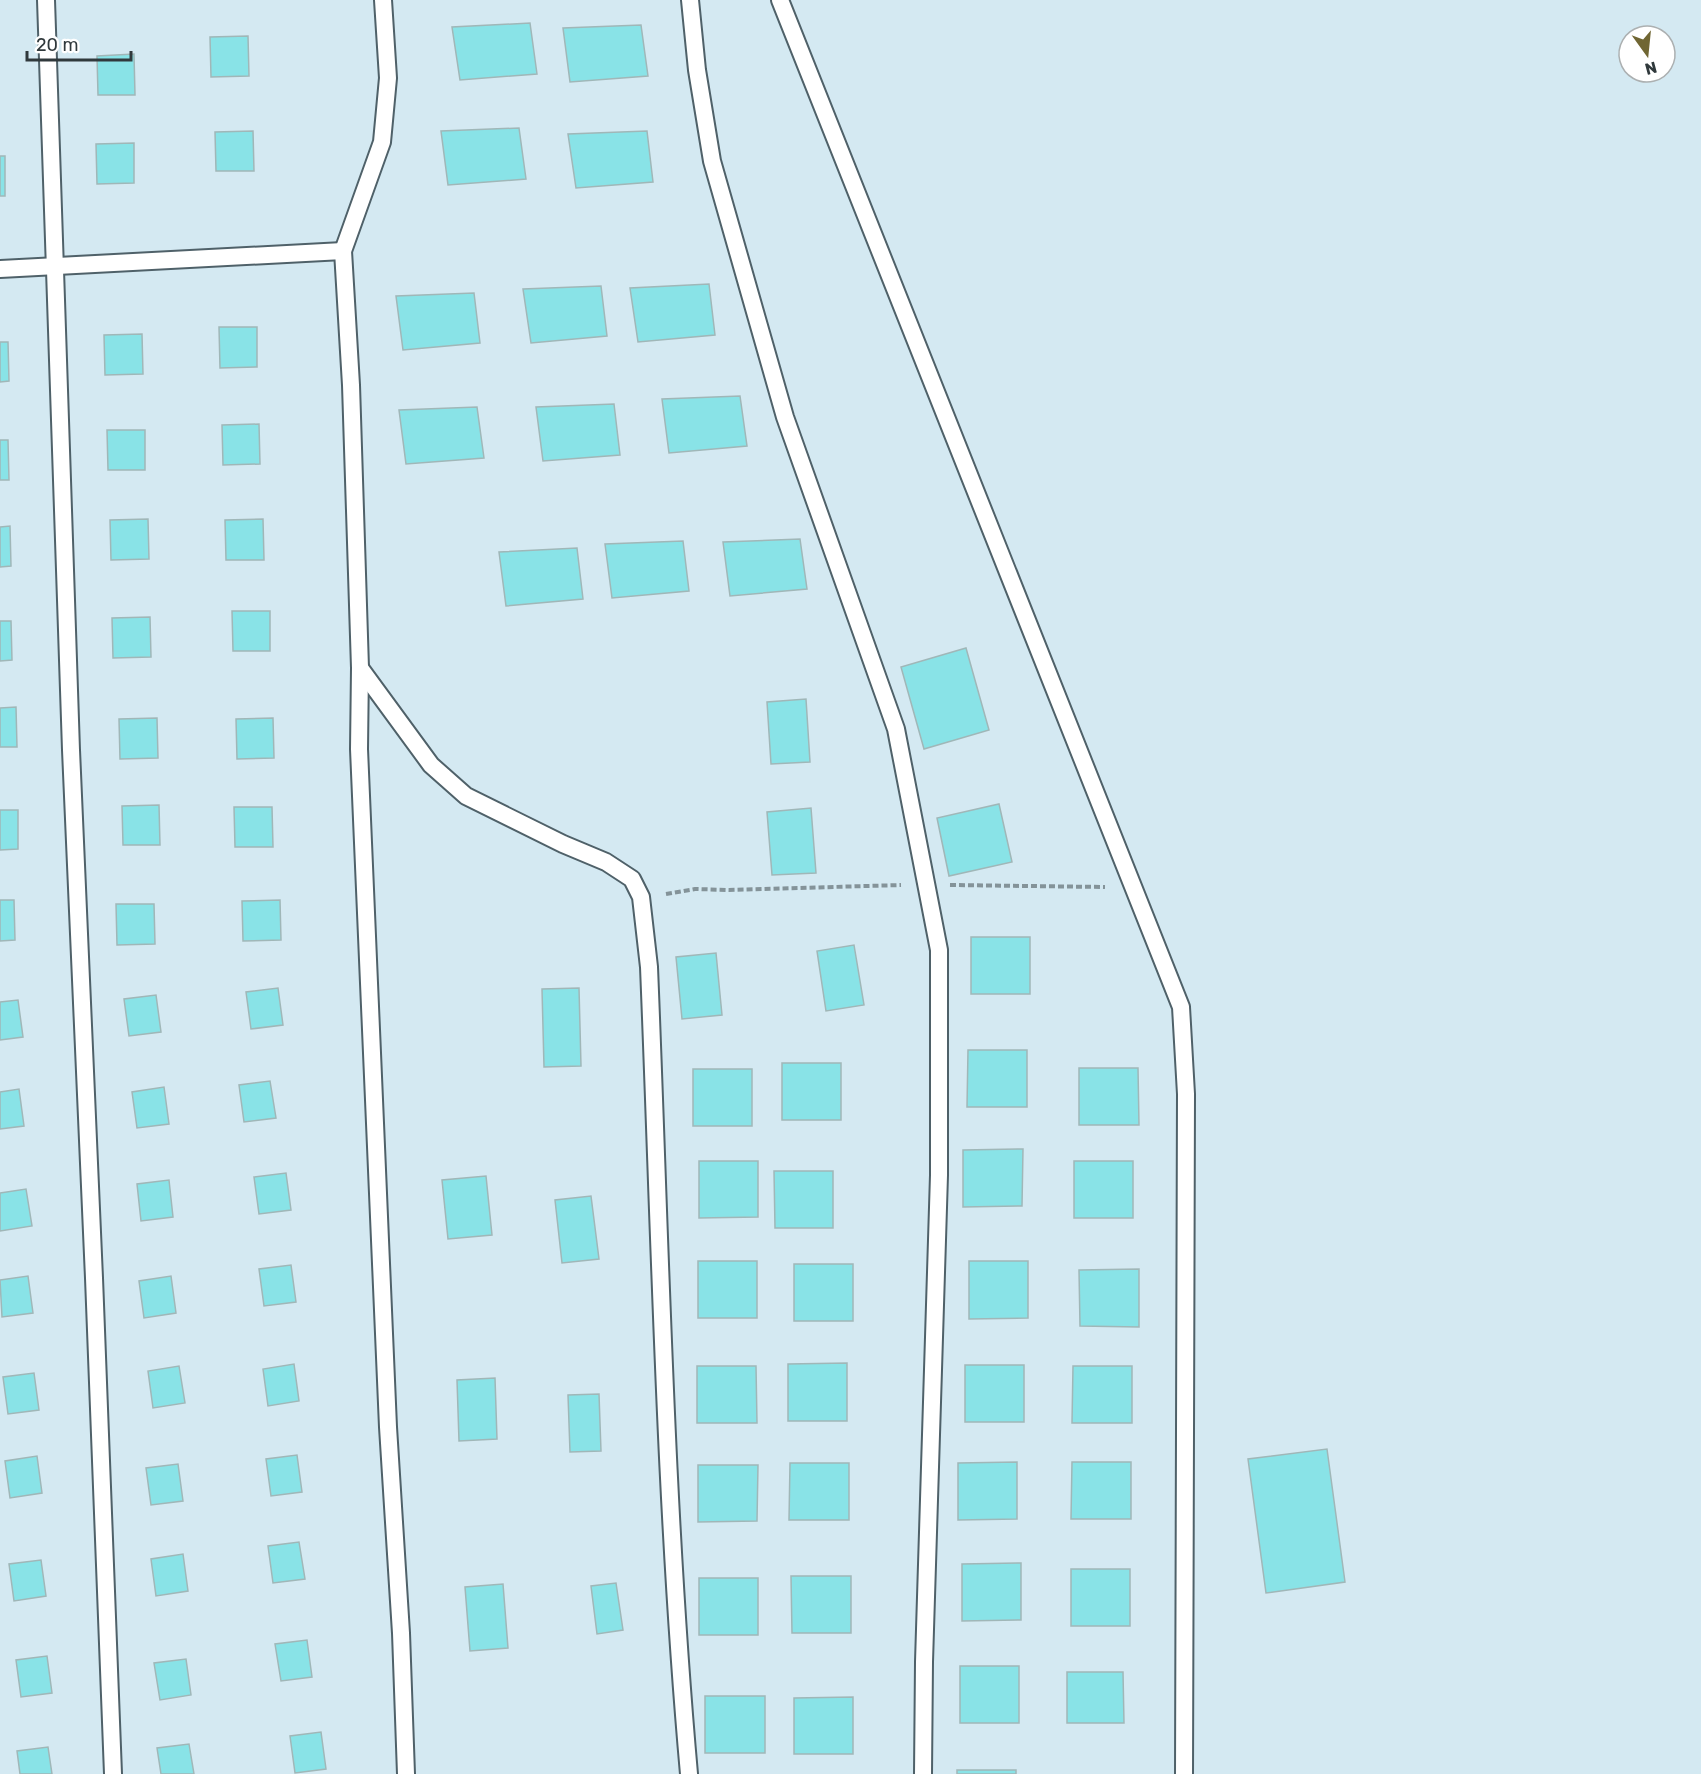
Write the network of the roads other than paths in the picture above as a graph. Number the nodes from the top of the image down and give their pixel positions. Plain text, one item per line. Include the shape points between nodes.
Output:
1 (46, 0) edge
2 (383, 0) edge
3 (690, 0) edge
4 (780, 0) edge
5 (343, 251) junction
6 (55, 266) junction
7 (0, 269) edge
8 (360, 668) junction
9 (113, 1774) edge
10 (406, 1774) edge
11 (689, 1774) edge
12 (923, 1774) edge
13 (1184, 1774) edge

1 - 6 lane
2 - 5 lane via 388,78 382,142
3 - 12 lane via 712,161 785,417 896,729 939,950 939,1175
4 - 13 lane via 1181,1007 1186,1094
5 - 6 lane
5 - 8 lane
6 - 7 lane
6 - 9 lane
8 - 10 lane via 359,749
8 - 11 lane via 431,765 466,796 606,862 632,879 642,897 649,967 667,1426

